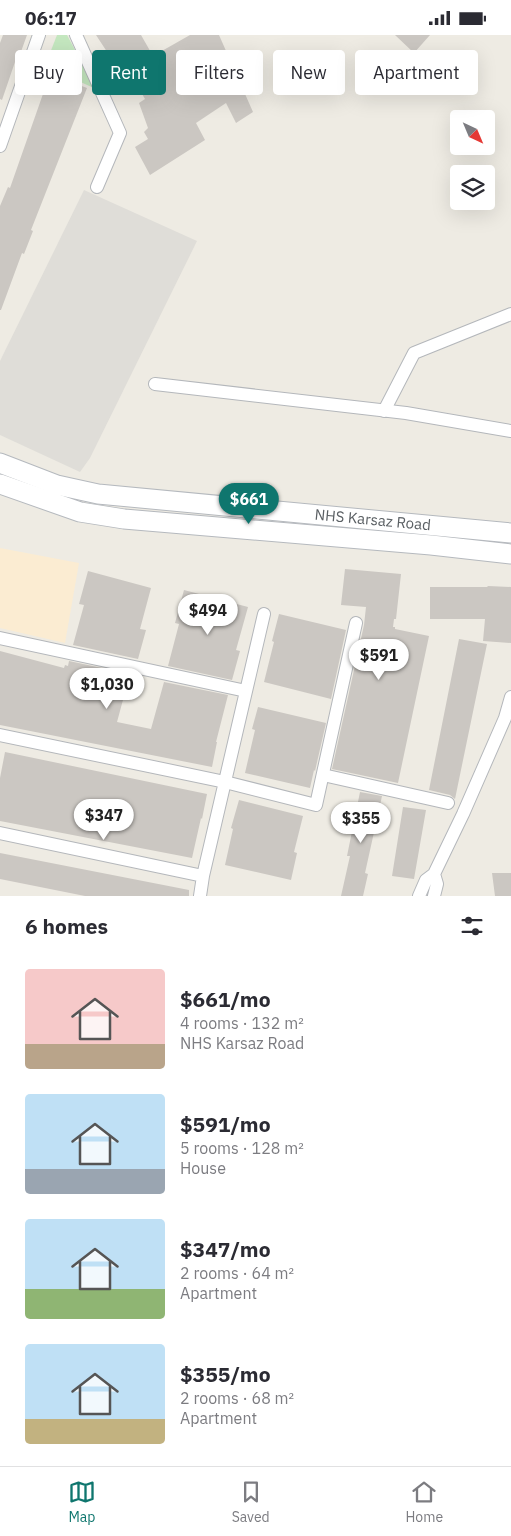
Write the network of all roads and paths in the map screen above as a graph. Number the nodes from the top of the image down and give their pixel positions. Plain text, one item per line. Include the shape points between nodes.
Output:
1 (39, 35) edge
2 (76, 35) edge
3 (4, 120) edge
4 (0, 146) edge
5 (97, 187) dead end
6 (511, 314) edge
7 (155, 384) dead end
8 (384, 411) junction
9 (511, 431) edge
10 (0, 463) edge
11 (0, 484) edge
12 (114, 495) junction
13 (112, 517) junction
14 (511, 533) edge
15 (511, 554) edge
16 (264, 614) dead end
17 (356, 623) dead end
18 (0, 638) edge
19 (246, 691) junction
20 (511, 697) edge
21 (0, 735) edge
22 (322, 775) junction
23 (225, 782) junction
24 (448, 803) dead end
25 (0, 833) edge
26 (434, 874) junction
27 (203, 876) junction
28 (200, 896) edge
29 (419, 896) edge
30 (434, 896) edge

1 - 3 street
2 - 5 street via 120,133
3 - 4 street
6 - 8 street via 414,353
7 - 8 street
8 - 9 street
10 - 12 street, NHS Karsaz Road via 57,485
11 - 13 street via 80,512
12 - 13 street
12 - 14 street, NHS Karsaz Road
13 - 15 street
16 - 19 street
17 - 22 street
18 - 19 street
19 - 23 street
20 - 26 street via 505,718
21 - 23 street
22 - 23 street via 316,805
22 - 24 street
23 - 27 street
25 - 27 street
26 - 29 street via 426,880
26 - 30 street via 437,884
27 - 28 street

